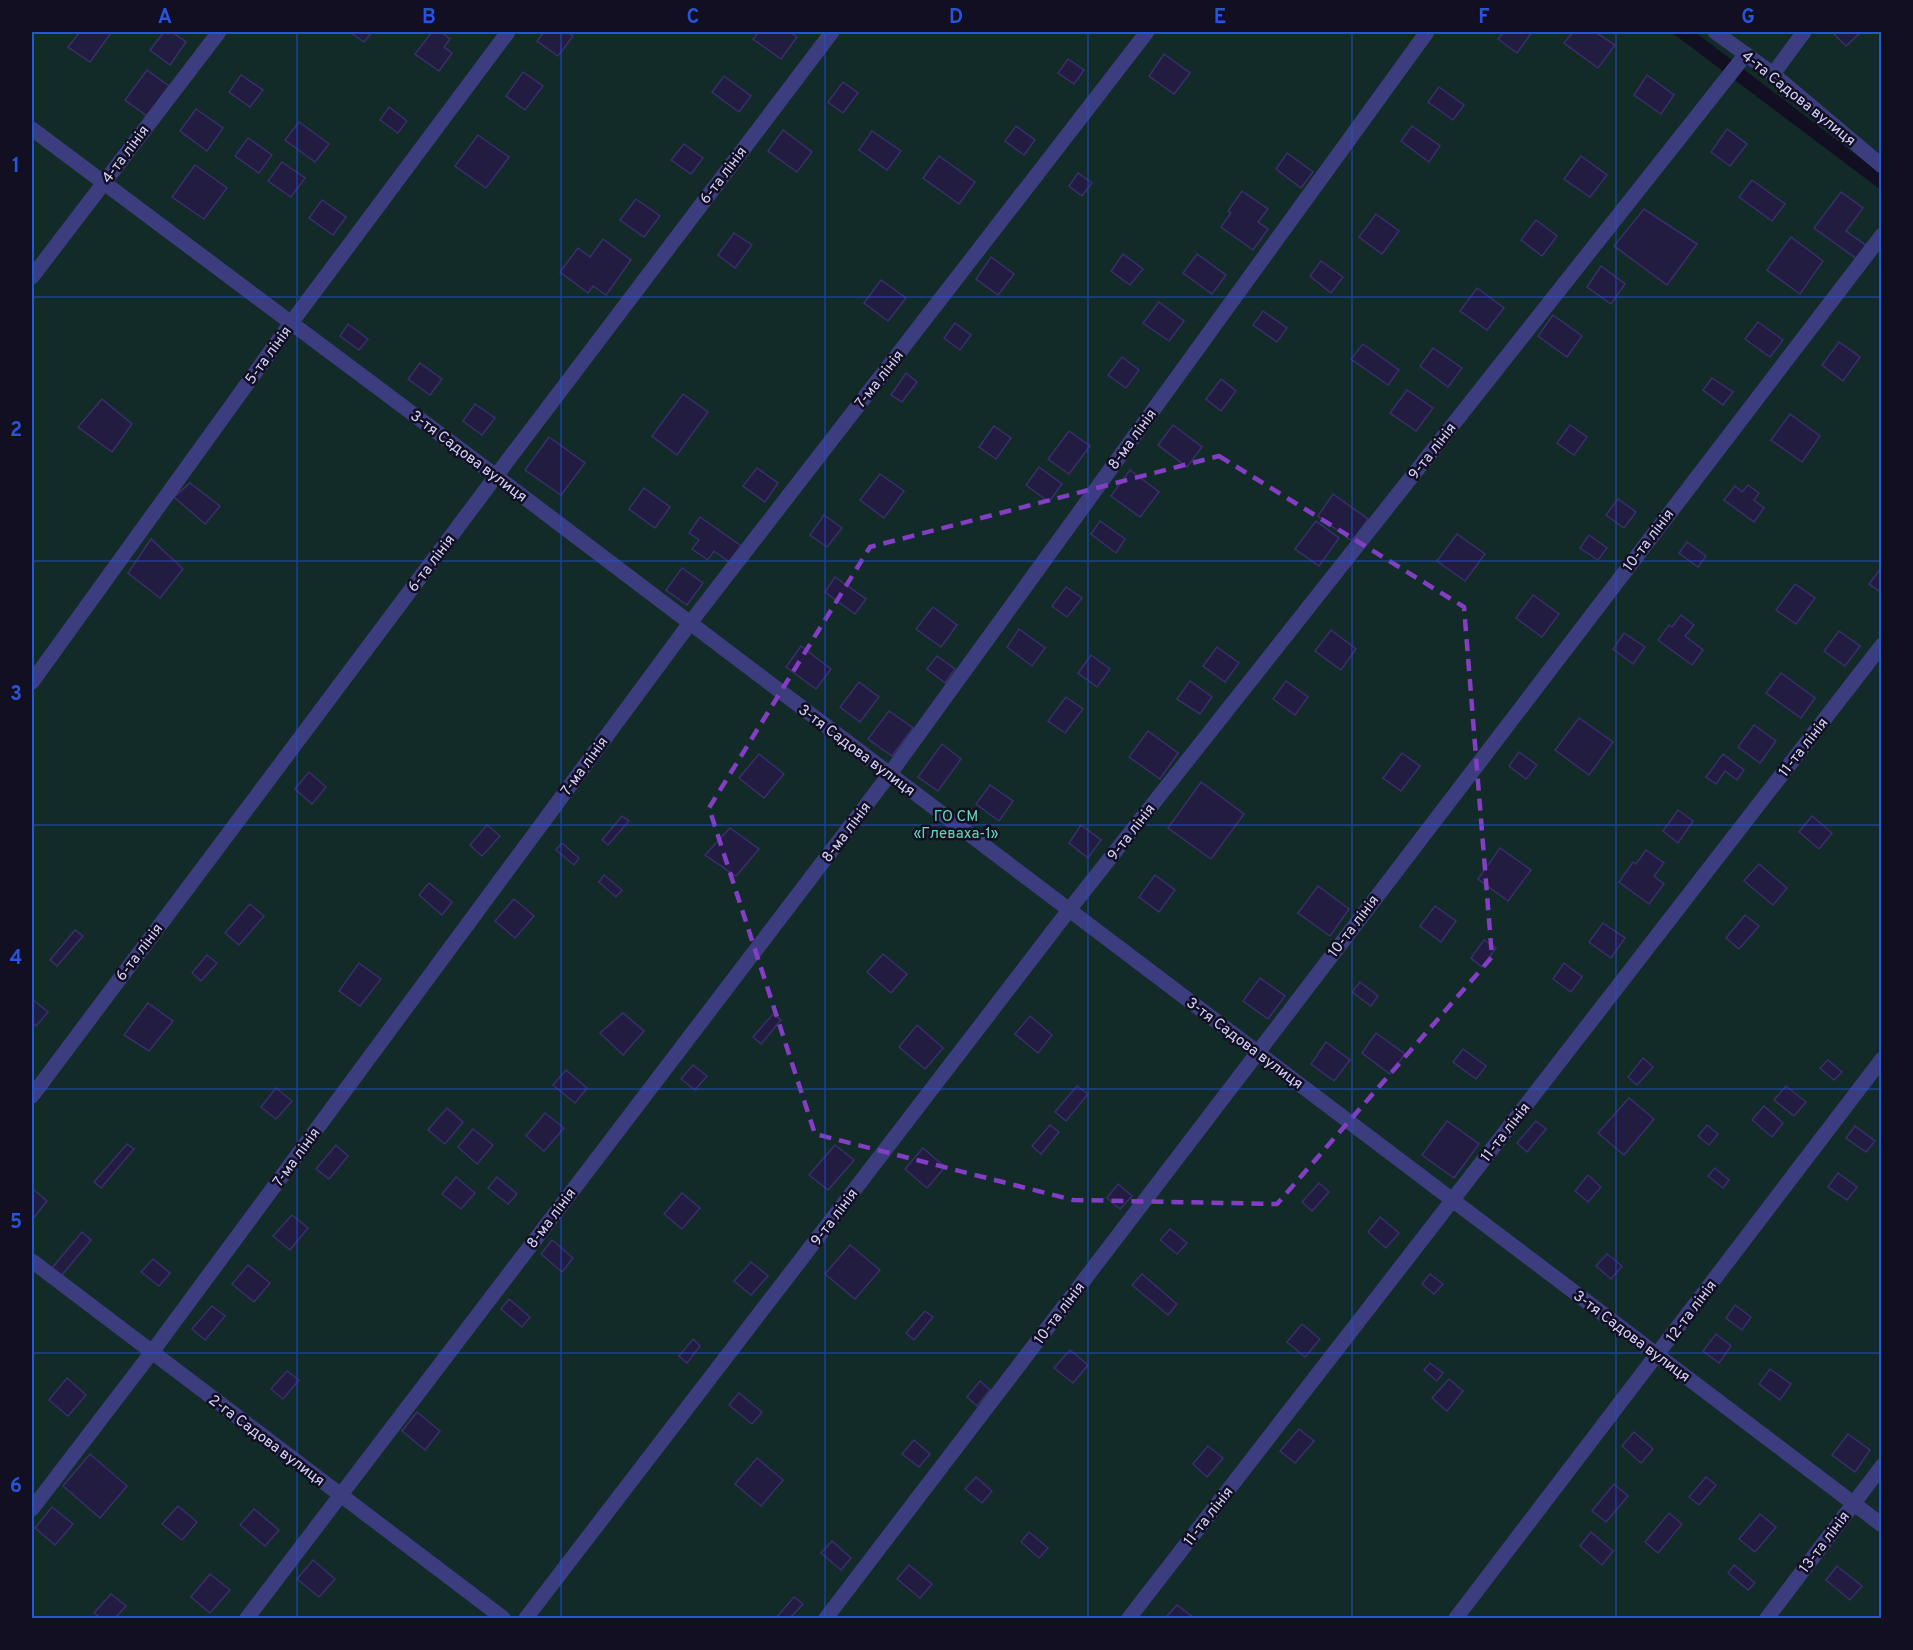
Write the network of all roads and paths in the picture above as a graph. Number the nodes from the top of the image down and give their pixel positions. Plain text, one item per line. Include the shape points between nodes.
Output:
1 (219, 32) edge
2 (508, 32) edge
3 (832, 32) edge
4 (1147, 32) edge
5 (1427, 32) edge
6 (1715, 32) edge
7 (1804, 32) edge
8 (1746, 54) junction
9 (1773, 74) junction
10 (32, 129) edge
11 (1881, 166) edge
12 (103, 183) junction
13 (1881, 235) edge
14 (32, 277) edge
15 (291, 323) junction
16 (496, 476) junction
17 (690, 623) junction
18 (1881, 645) edge
19 (32, 682) edge
20 (889, 775) junction
21 (1069, 910) junction
22 (1257, 1052) junction
23 (1881, 1059) edge
24 (32, 1096) edge
25 (1452, 1200) junction
26 (32, 1261) edge
27 (152, 1352) junction
28 (1657, 1355) junction
29 (1881, 1466) edge
30 (339, 1495) junction
31 (1854, 1503) junction
32 (32, 1509) edge
33 (1881, 1525) edge
34 (247, 1618) edge
35 (503, 1618) edge
36 (526, 1618) edge
37 (826, 1618) edge
38 (1129, 1618) edge
39 (1456, 1618) edge
40 (1767, 1618) edge

1 - 12 street, 4-та лінія
2 - 15 street, 5-та лінія
3 - 16 street, 6-та лінія
4 - 17 street, 7-ма лінія
5 - 20 street, 8-ма лінія
6 - 8 street, 4-та Садова вулиця
7 - 9 street
8 - 9 street, 4-та Садова вулиця
8 - 21 street, 9-та лінія
9 - 11 street, 4-та Садова вулиця
10 - 12 street, 3-тя Садова вулиця
12 - 14 street, 4-та лінія
12 - 15 street, 3-тя Садова вулиця
13 - 22 street, 10-та лінія
15 - 16 street, 3-тя Садова вулиця
15 - 19 street, 5-та лінія
16 - 17 street, 3-тя Садова вулиця
16 - 24 street, 6-та лінія
17 - 20 street, 3-тя Садова вулиця
17 - 27 street, 7-ма лінія
18 - 25 street, 11-та лінія
20 - 21 street, 3-тя Садова вулиця
20 - 30 street, 8-ма лінія
21 - 22 street, 3-тя Садова вулиця
21 - 36 street, 9-та лінія
22 - 25 street, 3-тя Садова вулиця
22 - 37 street, 10-та лінія
23 - 28 street, 12-та лінія
25 - 28 street, 3-тя Садова вулиця
25 - 38 street, 11-та лінія
26 - 27 street, 2-га Садова вулиця
27 - 30 street, 2-га Садова вулиця
27 - 32 street, 7-ма лінія
28 - 31 street, 3-тя Садова вулиця
28 - 39 street, 12-та лінія
29 - 31 street, 13-та лінія
30 - 34 street, 8-ма лінія
30 - 35 street, 2-га Садова вулиця
31 - 33 street, 3-тя Садова вулиця
31 - 40 street, 13-та лінія

